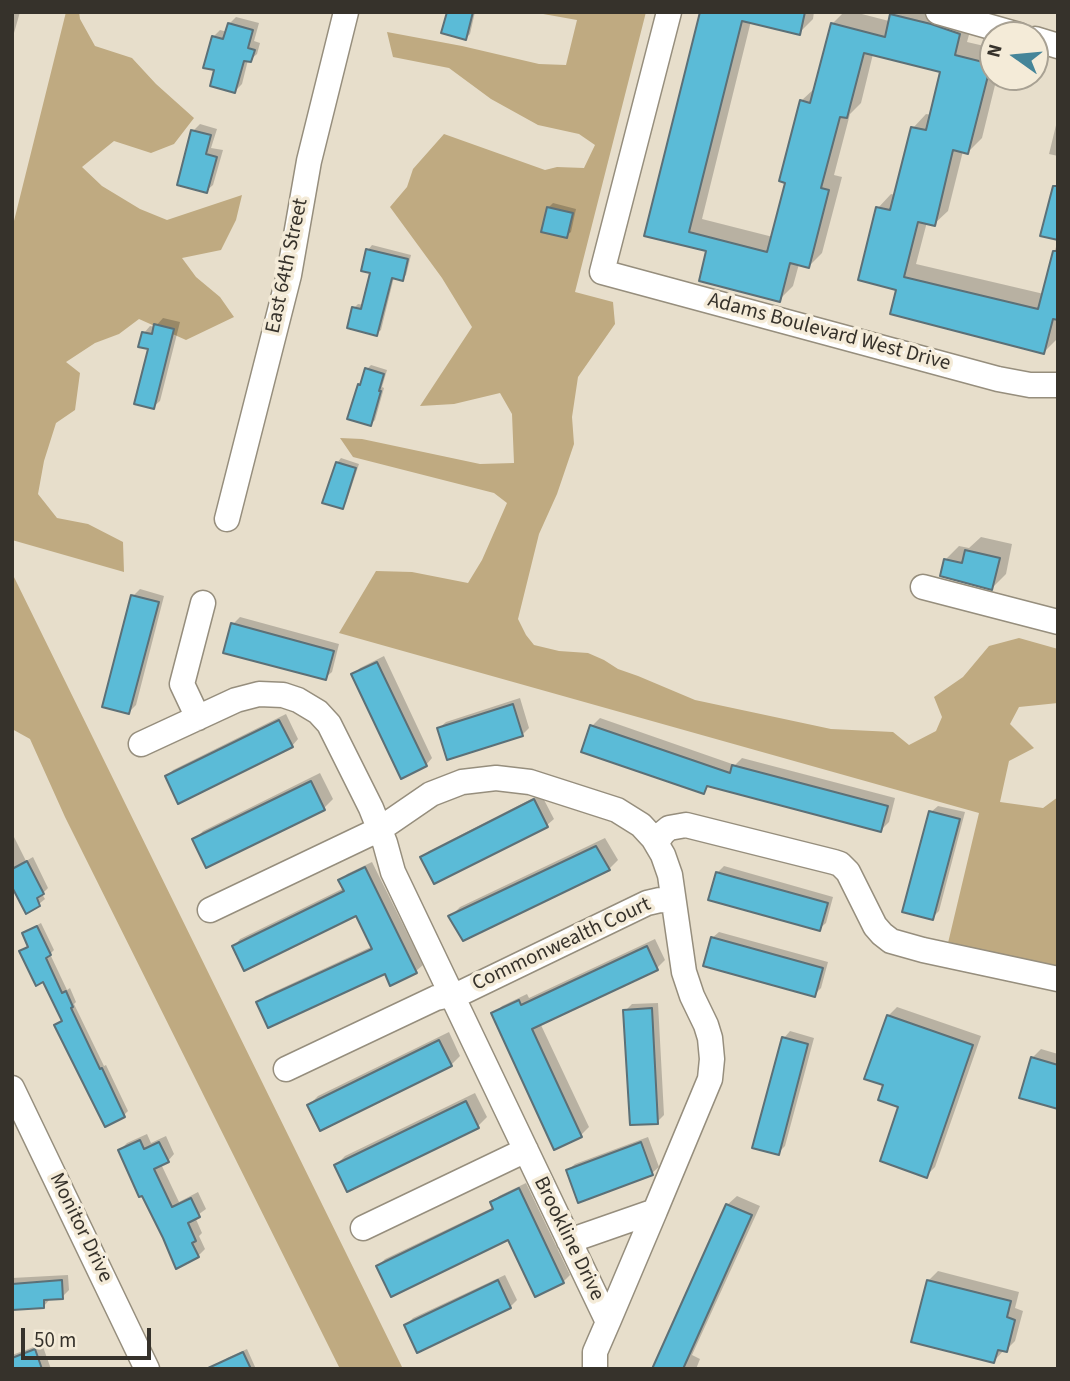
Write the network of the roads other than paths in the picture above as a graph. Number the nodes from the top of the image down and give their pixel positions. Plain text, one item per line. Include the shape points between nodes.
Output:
1 (346, 12) edge
2 (669, 12) edge
3 (938, 12) edge
4 (979, 24) edge
5 (1058, 385) edge
6 (227, 519) dead end
7 (923, 587) dead end
8 (203, 603) dead end
9 (1058, 622) edge
10 (198, 718) junction
11 (141, 744) dead end
12 (380, 829) junction
13 (656, 843) junction
14 (673, 901) junction
15 (210, 910) dead end
16 (1058, 979) edge
17 (452, 994) junction
18 (286, 1069) dead end
19 (13, 1097) edge
20 (526, 1150) junction
21 (655, 1211) junction
22 (363, 1228) dead end
23 (569, 1241) junction
24 (608, 1322) junction
25 (147, 1369) edge
26 (595, 1369) edge

1 - 6 street, East 64th Street via 309,160 289,275
2 - 5 street, Adams Boulevard West Drive via 602,272 998,379
3 - 4 street
7 - 9 street
8 - 10 street via 182,684
10 - 11 street, Brookline Drive
10 - 12 street, Brookline Drive via 236,699 260,694 283,695 305,703 334,731
12 - 13 street via 431,794 463,782 496,778 538,784 617,810
12 - 15 street
12 - 17 street, Brookline Drive via 393,872
13 - 14 street via 670,875
13 - 16 street via 670,828 686,825 840,864 875,926 891,940
14 - 17 street, Commonwealth Court via 647,903
14 - 21 street via 684,972 706,1025 712,1059 709,1086
17 - 18 street
17 - 20 street, Brookline Drive
19 - 25 street, Monitor Drive
20 - 22 street, Brookline Drive
20 - 23 street, Brookline Drive
21 - 23 street
21 - 24 street
23 - 24 street, Brookline Drive
24 - 26 street, Brookline Drive via 595,1352

